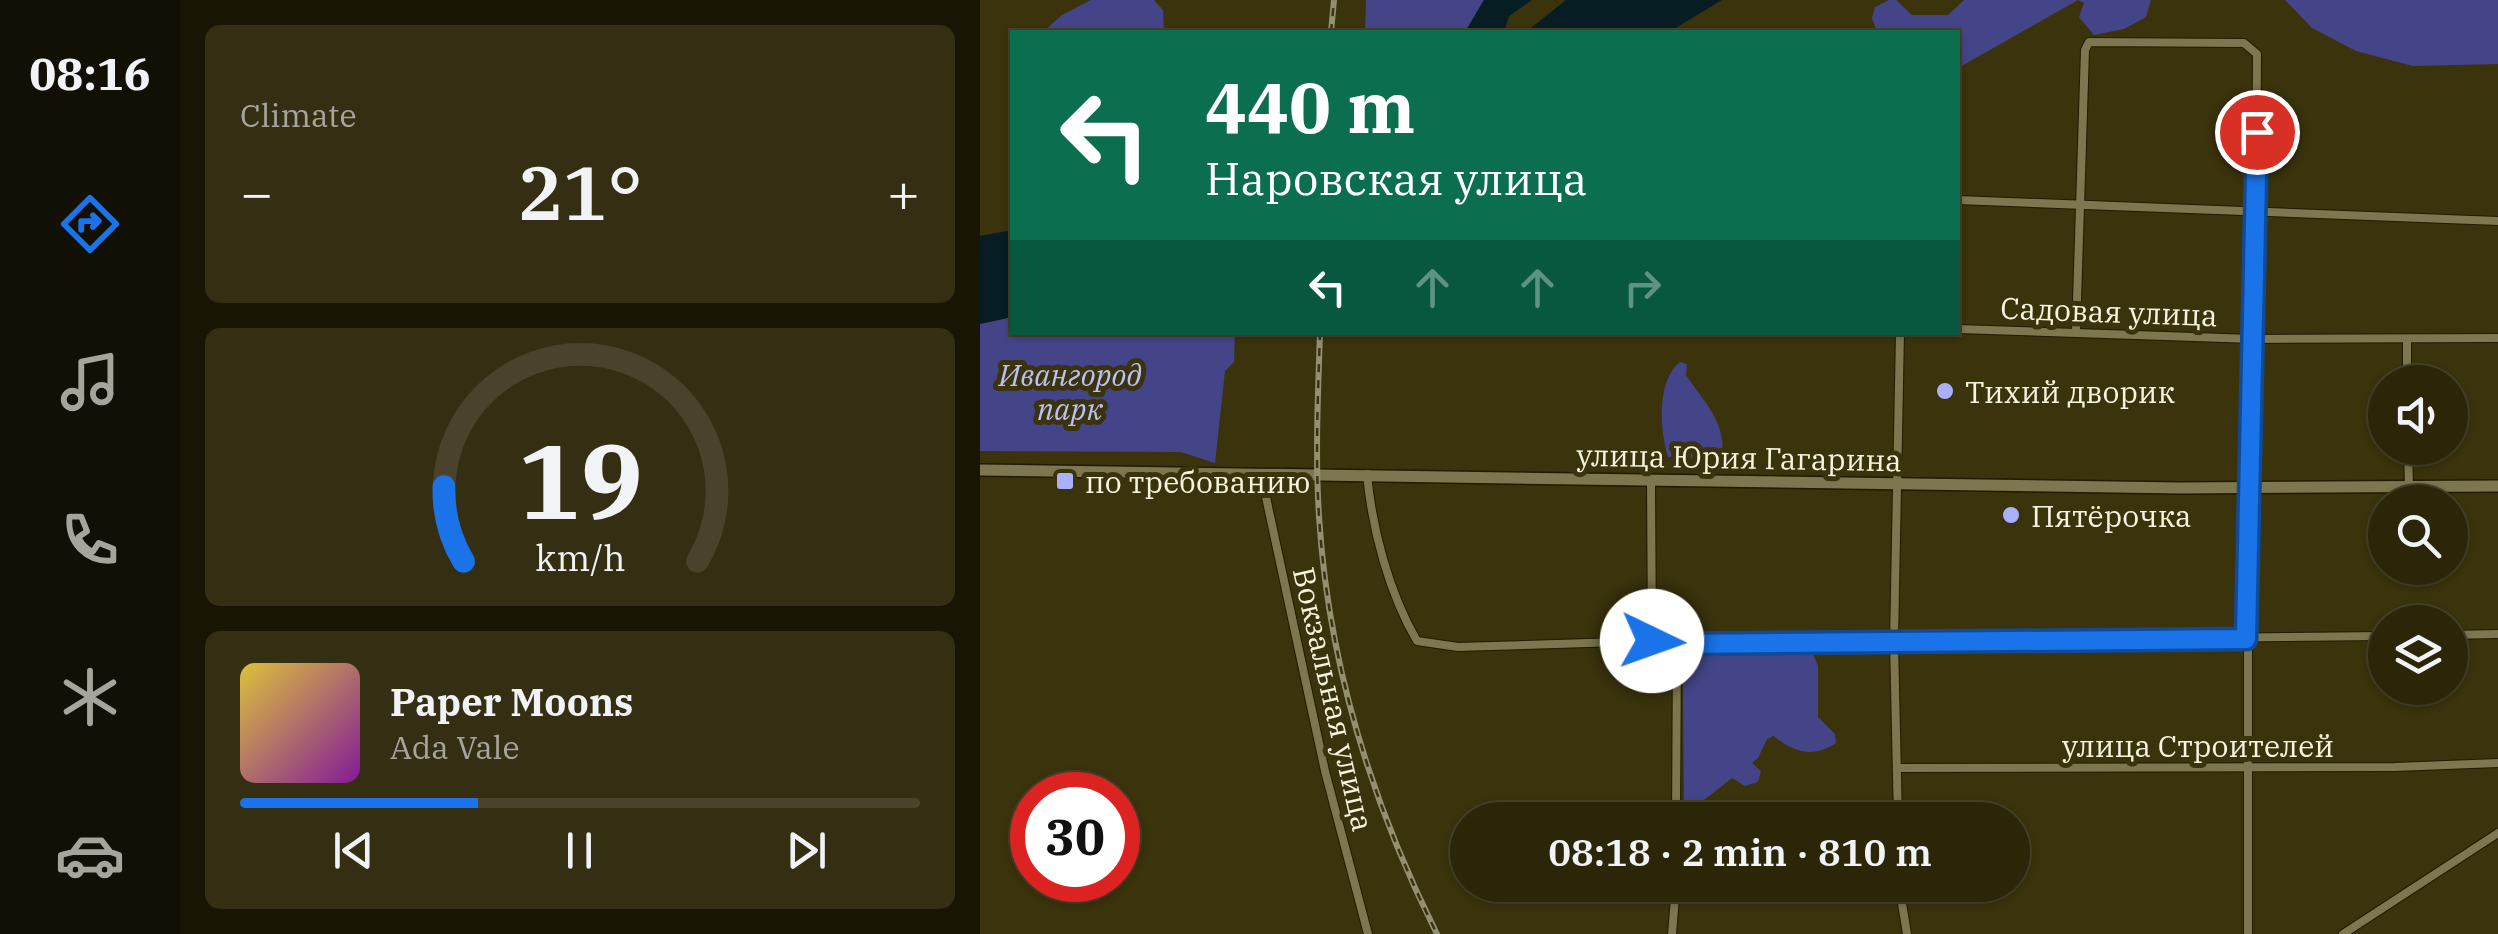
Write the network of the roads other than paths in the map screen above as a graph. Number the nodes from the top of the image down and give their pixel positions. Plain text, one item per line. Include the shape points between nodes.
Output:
1 (1960, 200) edge
2 (2080, 203) junction
3 (2256, 211) junction
4 (2498, 221) edge
5 (1960, 329) edge
6 (2076, 332) junction
7 (1900, 335) edge
8 (2498, 338) edge
9 (2253, 339) junction
10 (2407, 339) junction
11 (2408, 365) edge
12 (980, 470) edge
13 (1261, 474) junction
14 (1366, 474) junction
15 (1651, 481) junction
16 (1897, 484) junction
17 (2498, 486) edge
18 (2468, 487) edge
19 (2248, 488) junction
20 (2368, 488) edge
21 (2498, 634) edge
22 (2468, 635) edge
23 (2368, 636) edge
24 (2246, 639) junction
25 (1652, 641) junction
26 (1894, 642) junction
27 (1677, 644) junction
28 (2498, 763) edge
29 (2247, 766) junction
30 (1898, 768) junction
31 (1676, 802) edge
32 (1898, 802) edge
33 (2498, 832) edge
34 (1675, 902) edge
35 (1902, 902) edge
36 (1368, 934) edge
37 (1672, 934) edge
38 (1907, 934) edge
39 (2248, 934) edge
40 (2343, 934) edge

1 - 2 street
2 - 3 street
2 - 3 street via 2089,42 2244,43 2257,54
2 - 6 street
3 - 4 street
3 - 9 street
5 - 6 street, Садовая улица
6 - 9 street, Садовая улица
7 - 16 street
8 - 10 street, Садовая улица
9 - 10 street, Садовая улица
9 - 19 street
10 - 11 street
12 - 13 street, улица Юрия Гагарина
13 - 14 street, улица Юрия Гагарина
13 - 36 street, Вокзальная улица
14 - 15 street, улица Юрия Гагарина
14 - 25 street via 1383,554 1417,641 1458,648
15 - 16 street, улица Юрия Гагарина
15 - 25 street
16 - 19 street, улица Юрия Гагарина
16 - 26 street
17 - 18 street, улица Юрия Гагарина
19 - 20 street, улица Юрия Гагарина
19 - 24 street
21 - 22 street
23 - 24 street
24 - 26 street
24 - 29 street
25 - 27 street
26 - 27 street
26 - 30 street
27 - 31 street
28 - 29 street, улица Строителей
29 - 30 street, улица Строителей
29 - 39 street
30 - 32 street
33 - 40 street
34 - 37 street
35 - 38 street

